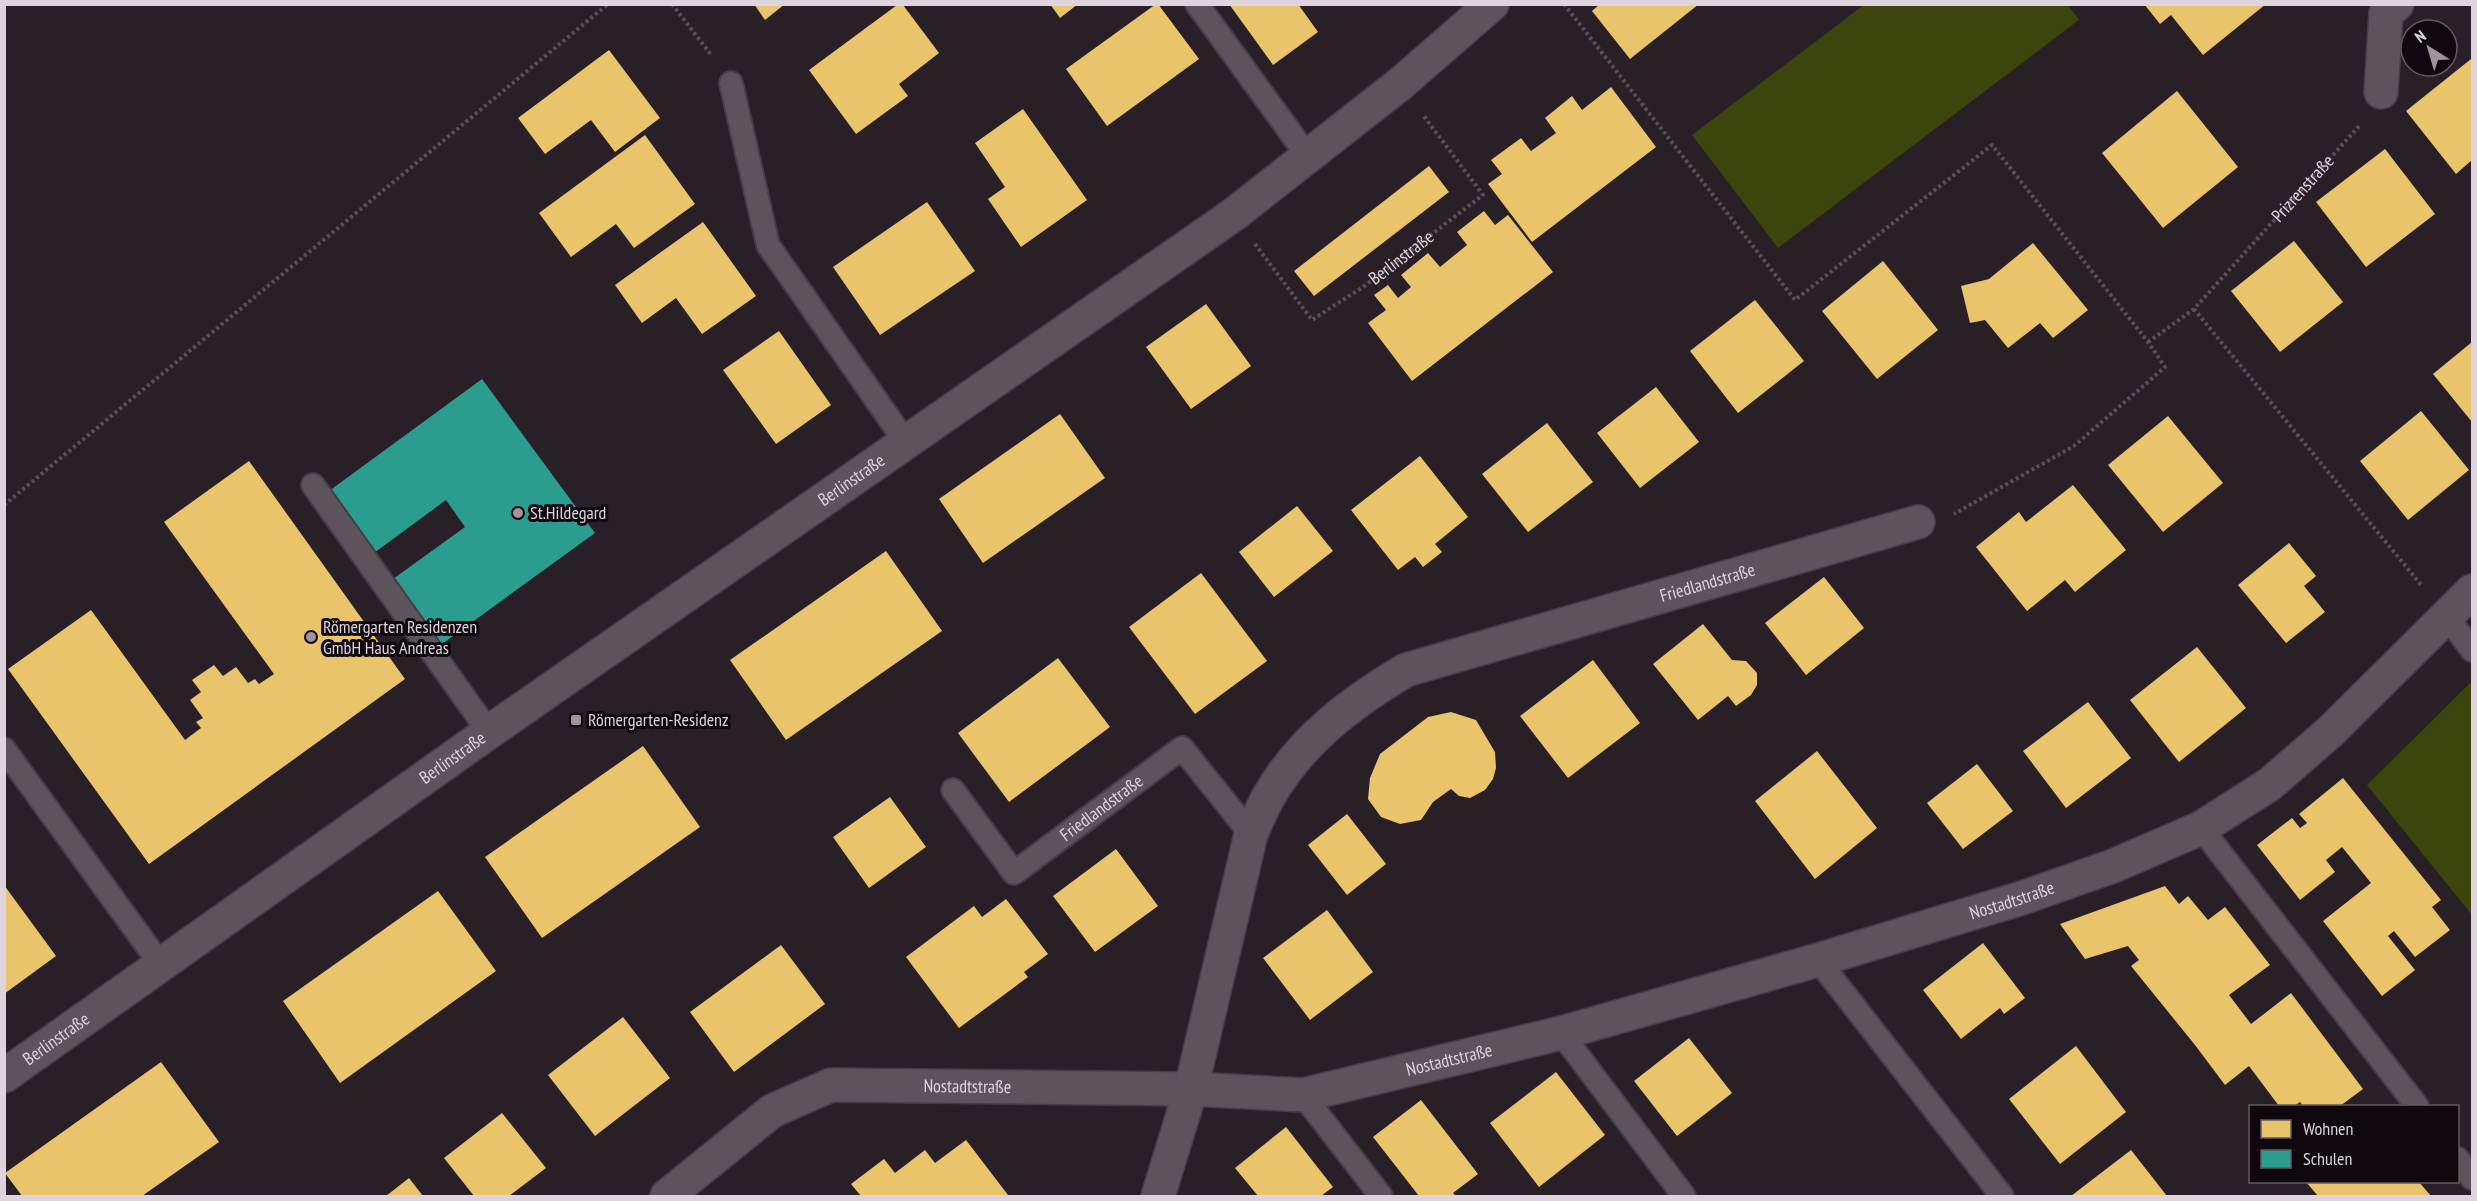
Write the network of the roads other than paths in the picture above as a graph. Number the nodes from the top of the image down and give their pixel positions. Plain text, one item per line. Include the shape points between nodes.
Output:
1 (1197, 4) edge
2 (1492, 4) edge
3 (2397, 4) edge
4 (731, 82) road end
5 (2381, 92) road end
6 (1309, 158) junction
7 (904, 441) junction
8 (313, 485) dead end
9 (1918, 522) road end
10 (2472, 591) edge
11 (2447, 617) junction
12 (2472, 650) edge
13 (489, 732) junction
14 (4, 749) edge
15 (953, 790) dead end
16 (2200, 828) junction
17 (1251, 834) junction
18 (1818, 960) junction
19 (161, 965) junction
20 (1561, 1033) junction
21 (4, 1076) edge
22 (1191, 1089) junction
23 (1303, 1095) junction
24 (2415, 1105) edge
25 (2459, 1162) edge
26 (2472, 1178) edge
27 (667, 1197) edge
28 (1158, 1197) edge
29 (1380, 1197) edge
30 (1684, 1197) edge
31 (2002, 1197) edge

1 - 6 lane
2 - 6 street, Berlinstraße
3 - 5 street via 2386,13
4 - 7 lane, Berlinstraße via 768,245
6 - 7 street, Berlinstraße via 1233,215
7 - 13 street, Berlinstraße
8 - 13 lane
9 - 17 street, Friedlandstraße via 1406,670 1361,697 1324,728 1290,765 1269,796
10 - 11 street, Nostadtstraße
11 - 12 lane
11 - 16 street, Nostadtstraße via 2270,784
13 - 19 street, Berlinstraße
14 - 19 lane
15 - 17 lane, Friedlandstraße via 1014,873 1182,748
16 - 18 street, Nostadtstraße via 2114,866 2022,898
16 - 24 lane
17 - 22 street, Friedlandstraße
18 - 20 street, Nostadtstraße
18 - 31 lane
19 - 21 street, Berlinstraße
20 - 23 street, Nostadtstraße
20 - 30 lane
22 - 23 street, Nostadtstraße
22 - 27 street, Nostadtstraße via 831,1085 772,1111
22 - 28 street, Friedlandstraße
23 - 29 lane
25 - 26 lane

